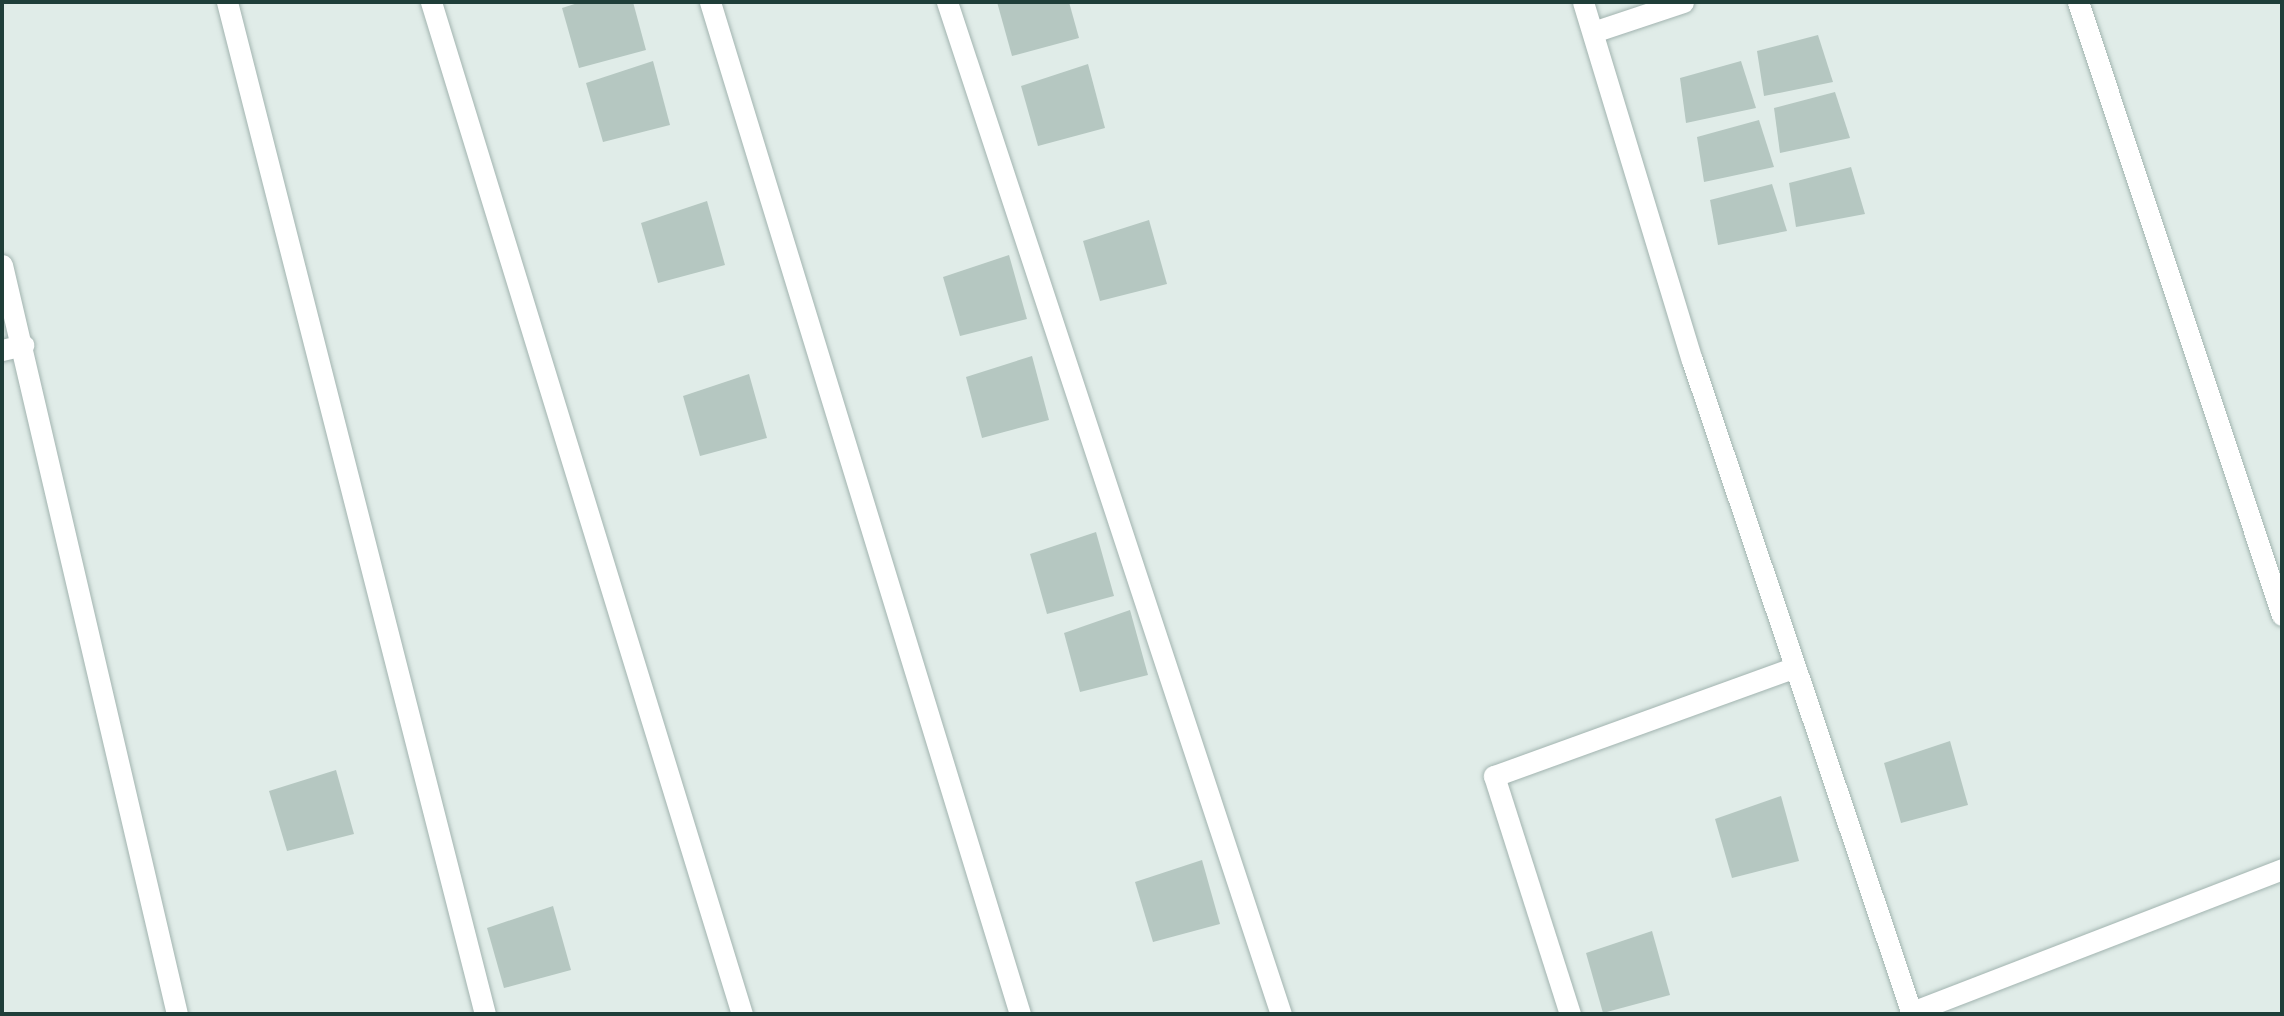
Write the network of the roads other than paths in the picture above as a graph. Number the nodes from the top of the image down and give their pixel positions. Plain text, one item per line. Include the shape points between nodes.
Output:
1 (227, 2) edge
2 (431, 2) edge
3 (709, 2) edge
4 (947, 2) edge
5 (1583, 2) edge
6 (1683, 2) edge
7 (2078, 2) edge
8 (1593, 32) junction
9 (2, 265) edge
10 (23, 345) junction
11 (2, 350) edge
12 (2282, 615) edge
13 (1795, 667) junction
14 (2282, 869) edge
15 (1912, 1013) edge
16 (177, 1014) edge
17 (485, 1014) edge
18 (742, 1014) edge
19 (1020, 1014) edge
20 (1281, 1014) edge
21 (1570, 1014) edge

1 - 17 street
2 - 18 street
3 - 19 street
4 - 20 street
5 - 8 street
6 - 8 street
7 - 12 street
8 - 13 street via 1692,360
9 - 10 street
10 - 11 street
10 - 16 street
13 - 15 street
13 - 21 street via 1494,776
14 - 15 street

